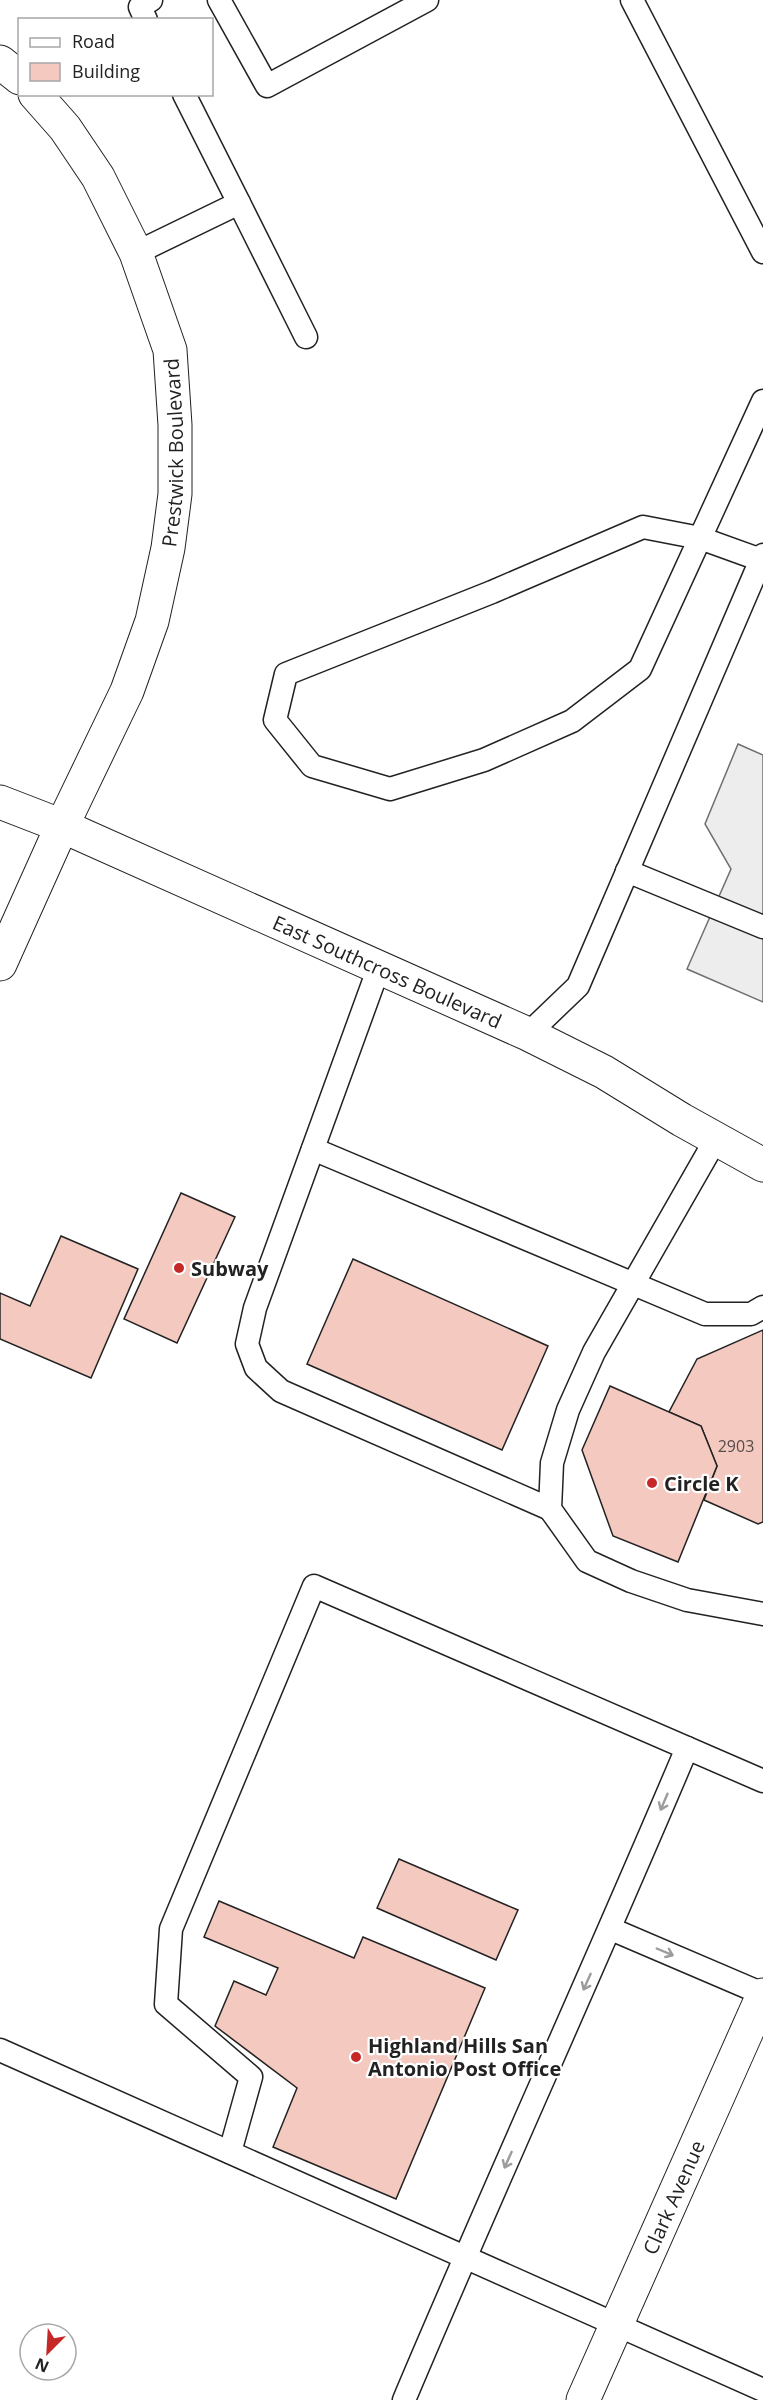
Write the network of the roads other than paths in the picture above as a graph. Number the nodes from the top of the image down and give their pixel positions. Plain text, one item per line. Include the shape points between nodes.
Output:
1 (151, 0) edge
2 (219, 0) edge
3 (427, 0) edge
4 (632, 0) edge
5 (145, 18) edge
6 (0, 62) edge
7 (18, 76) edge
8 (37, 96) edge
9 (185, 96) edge
10 (239, 203) junction
11 (763, 252) edge
12 (136, 253) junction
13 (306, 337) dead end
14 (763, 401) edge
15 (700, 538) junction
16 (762, 557) edge
17 (0, 802) edge
18 (62, 826) junction
19 (627, 871) junction
20 (763, 927) edge
21 (0, 964) edge
22 (379, 967) junction
23 (528, 1034) junction
24 (716, 1139) junction
25 (313, 1149) junction
26 (763, 1165) edge
27 (632, 1284) junction
28 (763, 1307) edge
29 (550, 1509) junction
30 (763, 1614) edge
31 (687, 1748) junction
32 (763, 1781) edge
33 (611, 1929) junction
34 (763, 1994) edge
35 (0, 2050) edge
36 (230, 2152) junction
37 (465, 2257) junction
38 (616, 2324) junction
39 (763, 2390) edge
40 (404, 2400) edge
41 (583, 2400) edge

1 - 5 lane via 140,7
2 - 3 lane via 267,86
4 - 11 lane
6 - 7 street
8 - 12 street, Prestwick Boulevard via 65,128 98,177
9 - 10 lane
10 - 12 lane
10 - 13 lane
12 - 18 street, Prestwick Boulevard via 170,350 175,494 152,621 127,691
14 - 15 lane
15 - 15 lane via 640,669 572,721 484,760 390,789 312,766 275,720 286,674 643,527
15 - 16 lane
16 - 19 lane
17 - 18 street, East Southcross Boulevard
18 - 21 street, Prestwick Boulevard
18 - 22 street, East Southcross Boulevard
19 - 20 lane
19 - 23 lane via 578,986
22 - 23 street, East Southcross Boulevard
22 - 25 lane
23 - 24 street, East Southcross Boulevard via 604,1072
24 - 26 street, East Southcross Boulevard
24 - 27 lane
25 - 27 lane
25 - 29 lane via 255,1308 247,1344 256,1368 281,1391
27 - 28 lane via 705,1314 751,1314
27 - 29 lane via 594,1352 568,1410 552,1463
29 - 30 lane via 587,1561 631,1581 687,1599
31 - 32 lane
31 -> 33 lane
31 - 36 lane via 314,1586 171,1929 166,2004 251,2077
33 -> 34 lane
33 -> 37 lane
34 - 38 street, Clark Avenue
35 - 36 lane
36 - 37 lane
37 - 38 lane
37 - 40 lane
38 - 39 lane
38 - 41 street, Clark Avenue

